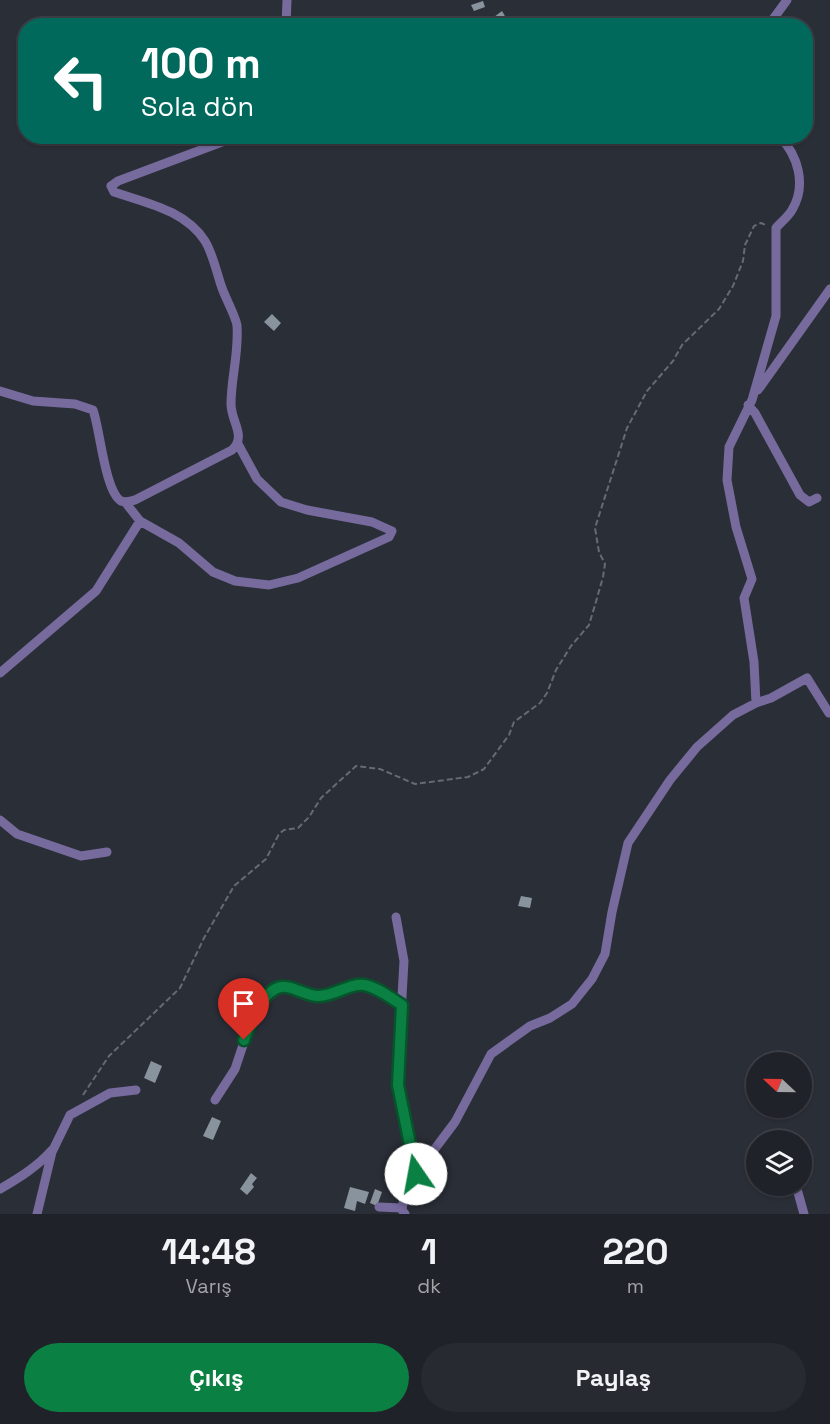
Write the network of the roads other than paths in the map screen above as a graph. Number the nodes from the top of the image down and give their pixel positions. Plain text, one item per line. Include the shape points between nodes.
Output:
1 (287, 0) edge
2 (788, 0) edge
3 (286, 18) edge
4 (774, 18) edge
5 (217, 144) edge
6 (786, 144) edge
7 (830, 289) edge
8 (0, 391) edge
9 (750, 403) junction
10 (238, 444) junction
11 (817, 498) dead end
12 (125, 502) junction
13 (140, 521) junction
14 (0, 673) edge
15 (756, 703) junction
16 (830, 712) edge
17 (0, 820) edge
18 (108, 852) dead end
19 (396, 917) dead end
20 (402, 1005) junction
21 (136, 1090) dead end
22 (215, 1100) dead end
23 (54, 1148) junction
24 (416, 1174) junction
25 (0, 1189) edge
26 (799, 1196) edge
27 (379, 1207) dead end
28 (404, 1211) edge
29 (35, 1212) edge
30 (804, 1214) edge

1 - 3 street
2 - 4 street
5 - 10 street via 111,186 114,192 169,210 205,241 237,323 231,414
6 - 9 street via 799,173 798,196 792,211 776,228 776,316
7 - 9 street
8 - 12 street via 33,401 75,404 93,410 112,489
9 - 11 street via 800,495 809,502
9 - 15 street via 729,447 727,480 752,579 744,598
10 - 12 street
10 - 13 street via 257,479 281,502 372,522 392,531 388,537 298,578 269,585 235,581 213,572 179,543
12 - 13 street
13 - 14 street via 96,591
15 - 16 street via 807,678
15 - 24 street via 733,715 697,747 632,836 620,874 605,954 592,979 572,1004 530,1026 491,1054 455,1122
17 - 18 street via 17,834 81,856
19 - 20 street via 404,962
20 - 22 street via 364,985 318,996 276,988 252,1018 235,1068
20 - 24 street via 398,1085
21 - 23 street via 110,1094 70,1115
23 - 25 street via 24,1175
23 - 29 street
24 - 28 street
26 - 30 street
27 - 28 street

